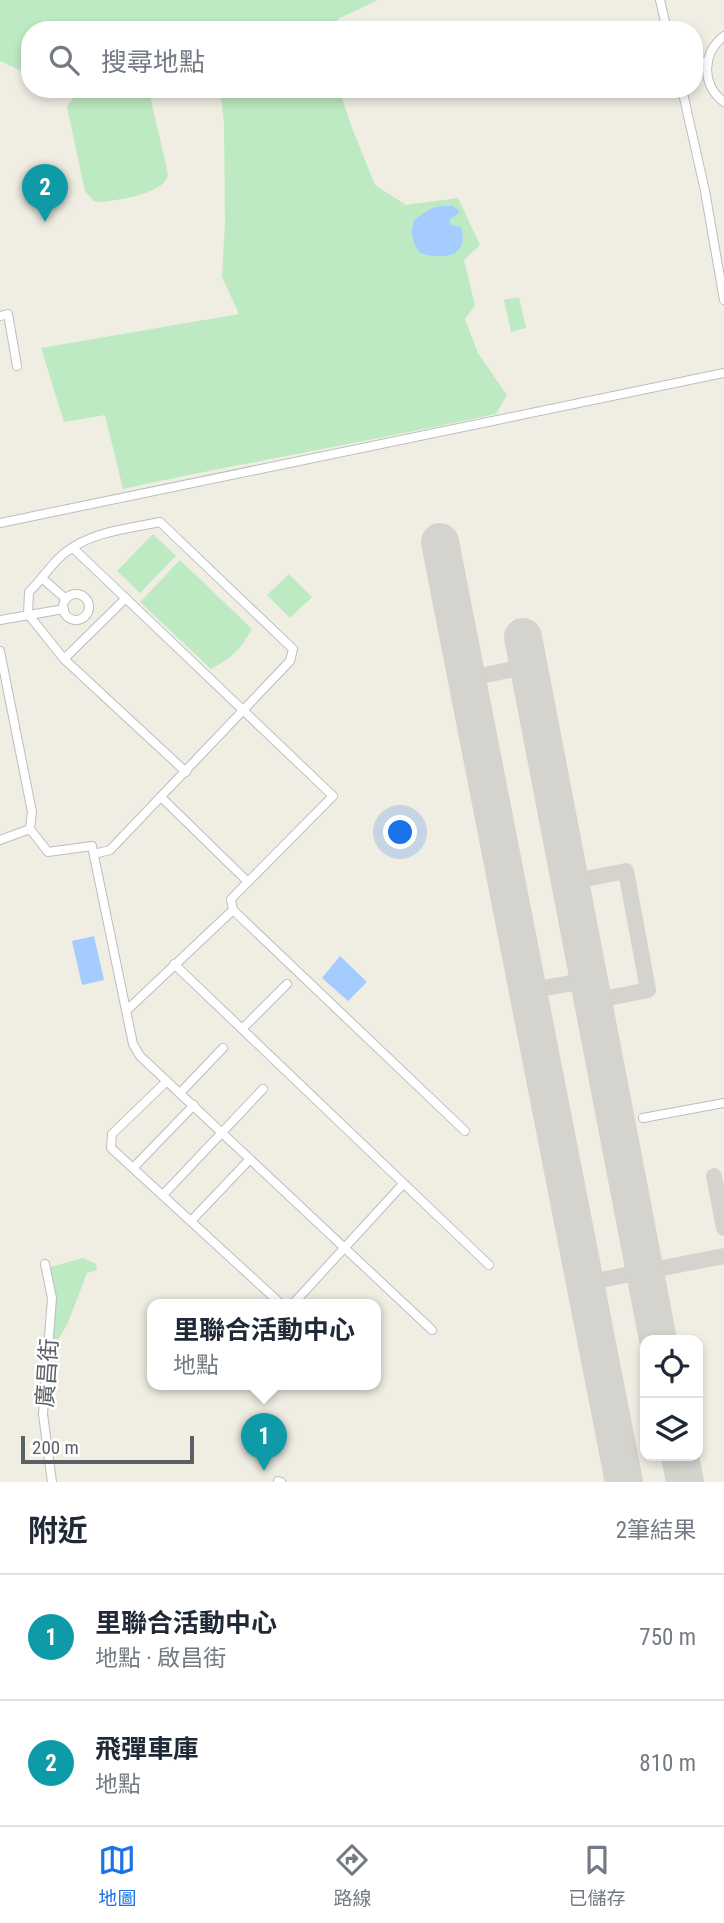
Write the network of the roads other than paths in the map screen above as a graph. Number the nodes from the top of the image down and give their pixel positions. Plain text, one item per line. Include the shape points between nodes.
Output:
1 (660, 0) edge
2 (665, 21) edge
3 (724, 36) edge
4 (707, 61) junction
5 (703, 62) edge
6 (684, 98) edge
7 (724, 102) edge
8 (724, 300) edge
9 (0, 316) edge
10 (17, 366) dead end
11 (724, 373) edge
12 (0, 523) edge
13 (73, 548) junction
14 (43, 579) junction
15 (126, 598) junction
16 (66, 599) junction
17 (64, 608) junction
18 (28, 614) junction
19 (86, 615) junction
20 (0, 620) edge
21 (98, 626) junction
22 (0, 651) edge
23 (64, 659) junction
24 (243, 710) junction
25 (186, 772) junction
26 (161, 797) junction
27 (30, 829) junction
28 (0, 841) edge
29 (94, 854) junction
30 (248, 882) junction
31 (233, 909) junction
32 (174, 964) junction
33 (287, 984) dead end
34 (126, 1011) junction
35 (243, 1028) junction
36 (223, 1048) dead end
37 (167, 1081) junction
38 (263, 1089) dead end
39 (180, 1093) junction
40 (724, 1103) edge
41 (194, 1105) junction
42 (643, 1118) dead end
43 (465, 1131) dead end
44 (222, 1133) junction
45 (250, 1159) junction
46 (133, 1168) junction
47 (403, 1184) junction
48 (163, 1195) junction
49 (191, 1221) junction
50 (345, 1248) junction
51 (45, 1264) dead end
52 (489, 1265) dead end
53 (276, 1299) edge
54 (298, 1299) edge
55 (432, 1330) dead end
56 (52, 1482) edge

1 - 2 street
3 - 4 street
4 - 5 street
4 - 7 street via 708,82
6 - 8 street
9 - 10 street via 8,314
11 - 12 street
13 - 14 street
13 - 15 street
13 - 24 street via 96,535 160,523 293,649 290,661
14 - 16 street
14 - 18 street via 29,592
15 - 21 street
15 - 24 street
16 - 17 street
16 - 19 street via 77,594 84,597 89,603
17 - 18 street
17 - 19 street via 71,618
18 - 20 street
18 - 23 street
19 - 21 street
21 - 23 street
22 - 27 street via 32,812
23 - 25 street
24 - 25 street
24 - 30 street via 333,796
25 - 26 street
26 - 29 street via 110,850
26 - 30 street
27 - 28 street
27 - 29 street via 48,852 92,846
29 - 34 street
30 - 31 street via 231,899
31 - 32 street
31 - 43 street
32 - 34 street
32 - 35 street
33 - 35 street
34 - 37 street via 140,1056
35 - 47 street
36 - 39 street
37 - 39 street
37 - 46 street via 112,1134 111,1148
38 - 44 street
39 - 41 street
40 - 42 street
41 - 44 street
41 - 46 street
44 - 45 street
44 - 48 street
45 - 49 street
45 - 50 street
46 - 48 street
47 - 50 street
47 - 52 street
48 - 49 street
49 - 53 street
50 - 54 street
50 - 55 street
51 - 56 street, 廣昌街 via 51,1298 44,1422

